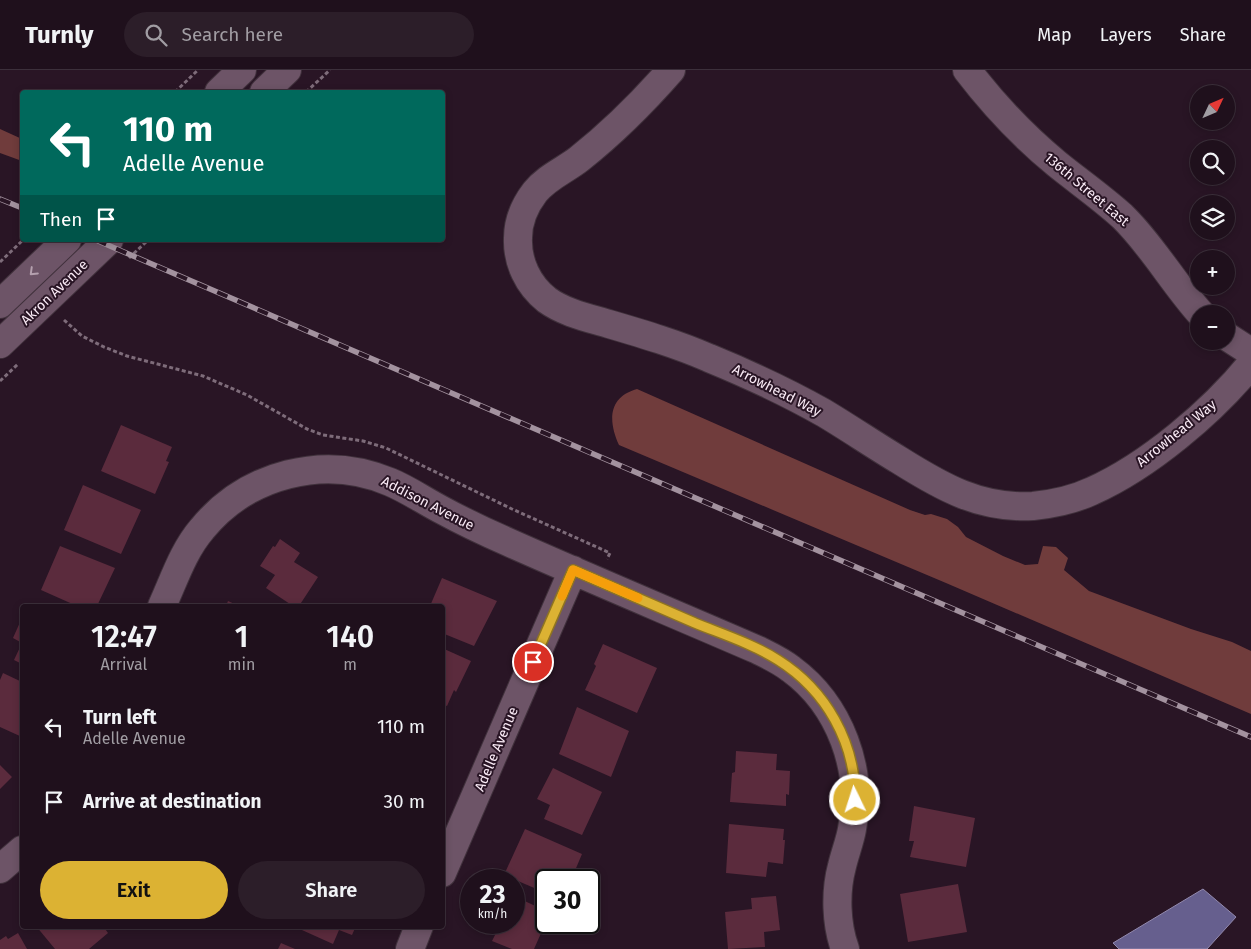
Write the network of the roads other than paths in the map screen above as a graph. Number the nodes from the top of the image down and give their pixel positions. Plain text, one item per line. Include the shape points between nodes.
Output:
1 (242, 70) edge
2 (287, 70) edge
3 (671, 70) edge
4 (967, 70) edge
5 (221, 90) edge
6 (266, 90) edge
7 (65, 242) edge
8 (107, 242) edge
9 (0, 304) edge
10 (1193, 305) edge
11 (1235, 342) edge
12 (0, 344) edge
13 (1251, 352) edge
14 (1251, 364) edge
15 (573, 570) junction
16 (163, 604) edge
17 (20, 852) edge
18 (445, 866) edge
19 (0, 869) edge
20 (419, 929) edge
21 (410, 949) edge
22 (845, 949) edge

1 - 5 street
2 - 6 street
3 - 14 street, Arrowhead Way via 604,138 576,162 546,181 524,210 518,234 524,270 538,291 557,306 745,372 823,413 950,490 1010,506 1072,499 1121,476 1184,430 1214,404
4 - 10 street, 136th Street East via 1028,138 1123,217
7 -> 9 street, Akron Avenue
8 - 12 street, Akron Avenue
11 - 13 street
15 - 16 street, Addison Avenue via 474,526 390,482 350,470 308,470 267,480 231,500 215,514 189,547
15 - 18 street, Adelle Avenue
15 - 22 street, Addison Avenue via 776,659 793,670 821,698 841,732 855,790 852,830 838,887
17 - 19 street
20 - 21 street

